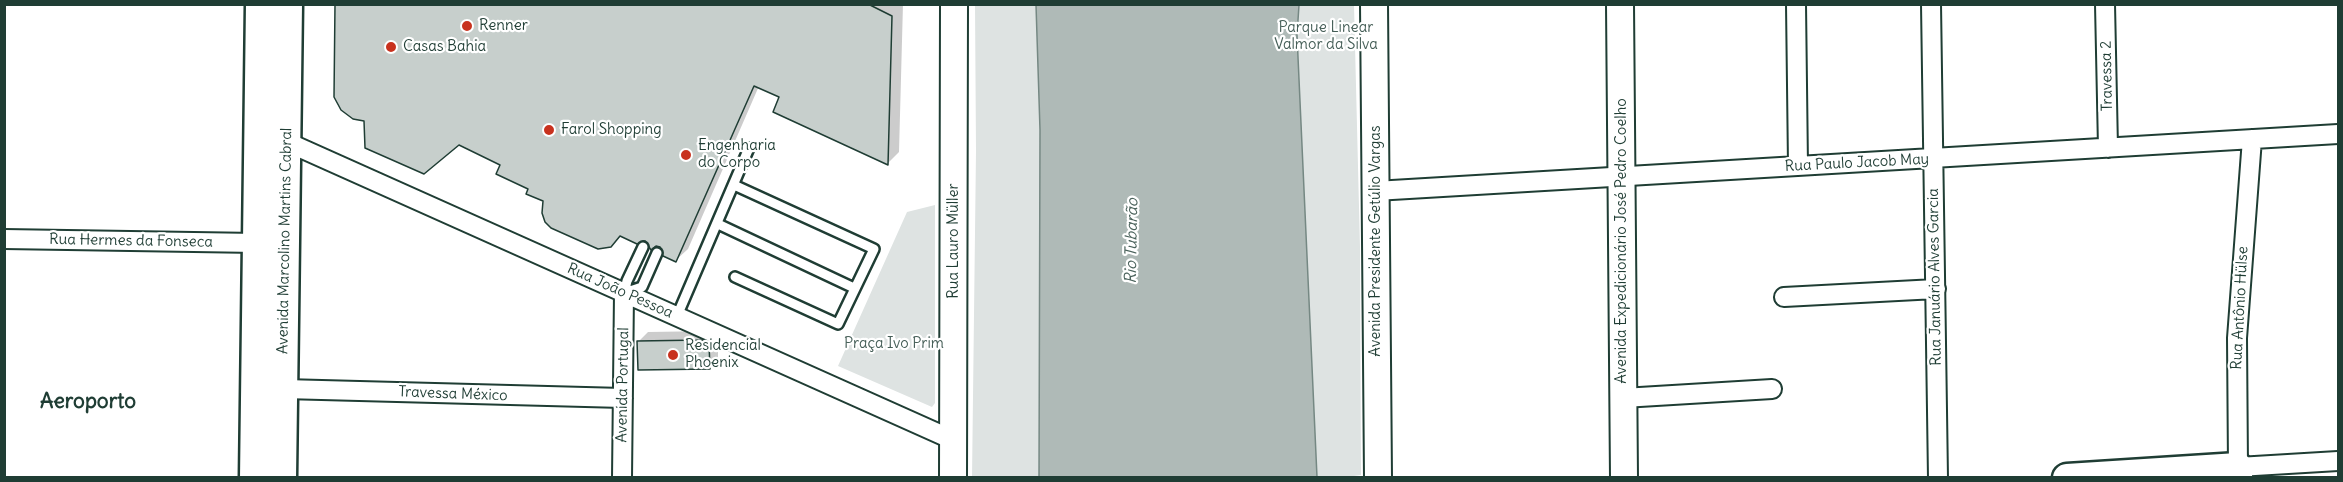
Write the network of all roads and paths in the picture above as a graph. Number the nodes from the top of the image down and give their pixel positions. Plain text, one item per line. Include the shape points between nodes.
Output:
1 (260, 4) edge
2 (288, 4) edge
3 (954, 4) edge
4 (1374, 4) edge
5 (1620, 4) edge
6 (1796, 4) edge
7 (1931, 4) edge
8 (2105, 4) edge
9 (2338, 134) edge
10 (2252, 139) junction
11 (287, 142) junction
12 (749, 148) dead end
13 (2108, 148) junction
14 (1934, 158) junction
15 (1798, 166) junction
16 (1622, 177) junction
17 (734, 185) junction
18 (1375, 191) junction
19 (718, 224) junction
20 (4, 239) edge
21 (257, 243) junction
22 (643, 247) dead end
23 (657, 253) dead end
24 (735, 277) dead end
25 (854, 288) junction
26 (1936, 289) junction
27 (624, 293) junction
28 (1785, 297) dead end
29 (285, 299) junction
30 (677, 316) junction
31 (284, 389) junction
32 (1772, 389) dead end
33 (623, 398) junction
34 (1623, 398) junction
35 (953, 440) junction
36 (2338, 462) edge
37 (2238, 472) edge
38 (254, 477) edge
39 (282, 477) edge
40 (622, 477) edge
41 (953, 477) edge
42 (1378, 477) edge
43 (1624, 477) edge
44 (1938, 477) edge
45 (2067, 477) edge

1 - 21 main road, Avenida Marcolino Martins Cabral
2 - 11 main road, Avenida Marcolino Martins Cabral
3 - 35 main road, Rua Lauro Müller
4 - 18 main road, Avenida Presidente Getúlio Vargas
5 - 16 main road, Avenida Expedicionário José Pedro Coelho
6 - 15 street
7 - 14 street, Rua Januário Alves Garcia
8 - 13 street, Travessa 2
9 - 10 street, Rua Paulo Jacob May
10 - 13 street, Rua Paulo Jacob May
10 - 37 street, Rua Antônio Hülse via 2237,338
11 - 27 street, Rua João Pessoa
11 - 29 main road, Avenida Marcolino Martins Cabral
12 - 17 lane
13 - 14 street, Rua Paulo Jacob May
14 - 15 street, Rua Paulo Jacob May
14 - 26 street, Rua Januário Alves Garcia
15 - 16 street, Rua Paulo Jacob May
16 - 18 street, Rua Paulo Jacob May
16 - 34 main road, Avenida Expedicionário José Pedro Coelho
17 - 19 lane
17 - 25 lane via 874,249
18 - 42 main road, Avenida Presidente Getúlio Vargas
19 - 25 lane
19 - 30 lane
20 - 21 street, Rua Hermes da Fonseca
21 - 29 main road via 270,250 274,287
21 - 38 main road, Avenida Marcolino Martins Cabral
22 - 27 lane
23 - 27 lane via 642,287
24 - 25 lane via 838,324
26 - 28 street
26 - 44 street, Rua Januário Alves Garcia
27 - 30 street, Rua João Pessoa
27 - 33 street, Avenida Portugal
29 - 31 main road, Avenida Marcolino Martins Cabral
30 - 35 street, Rua João Pessoa
31 - 33 street, Travessa México
31 - 39 main road, Avenida Marcolino Martins Cabral
32 - 34 street
33 - 40 street, Avenida Portugal
34 - 43 main road, Avenida Expedicionário José Pedro Coelho
35 - 41 main road, Rua Lauro Müller
36 - 37 street
37 - 45 main road

